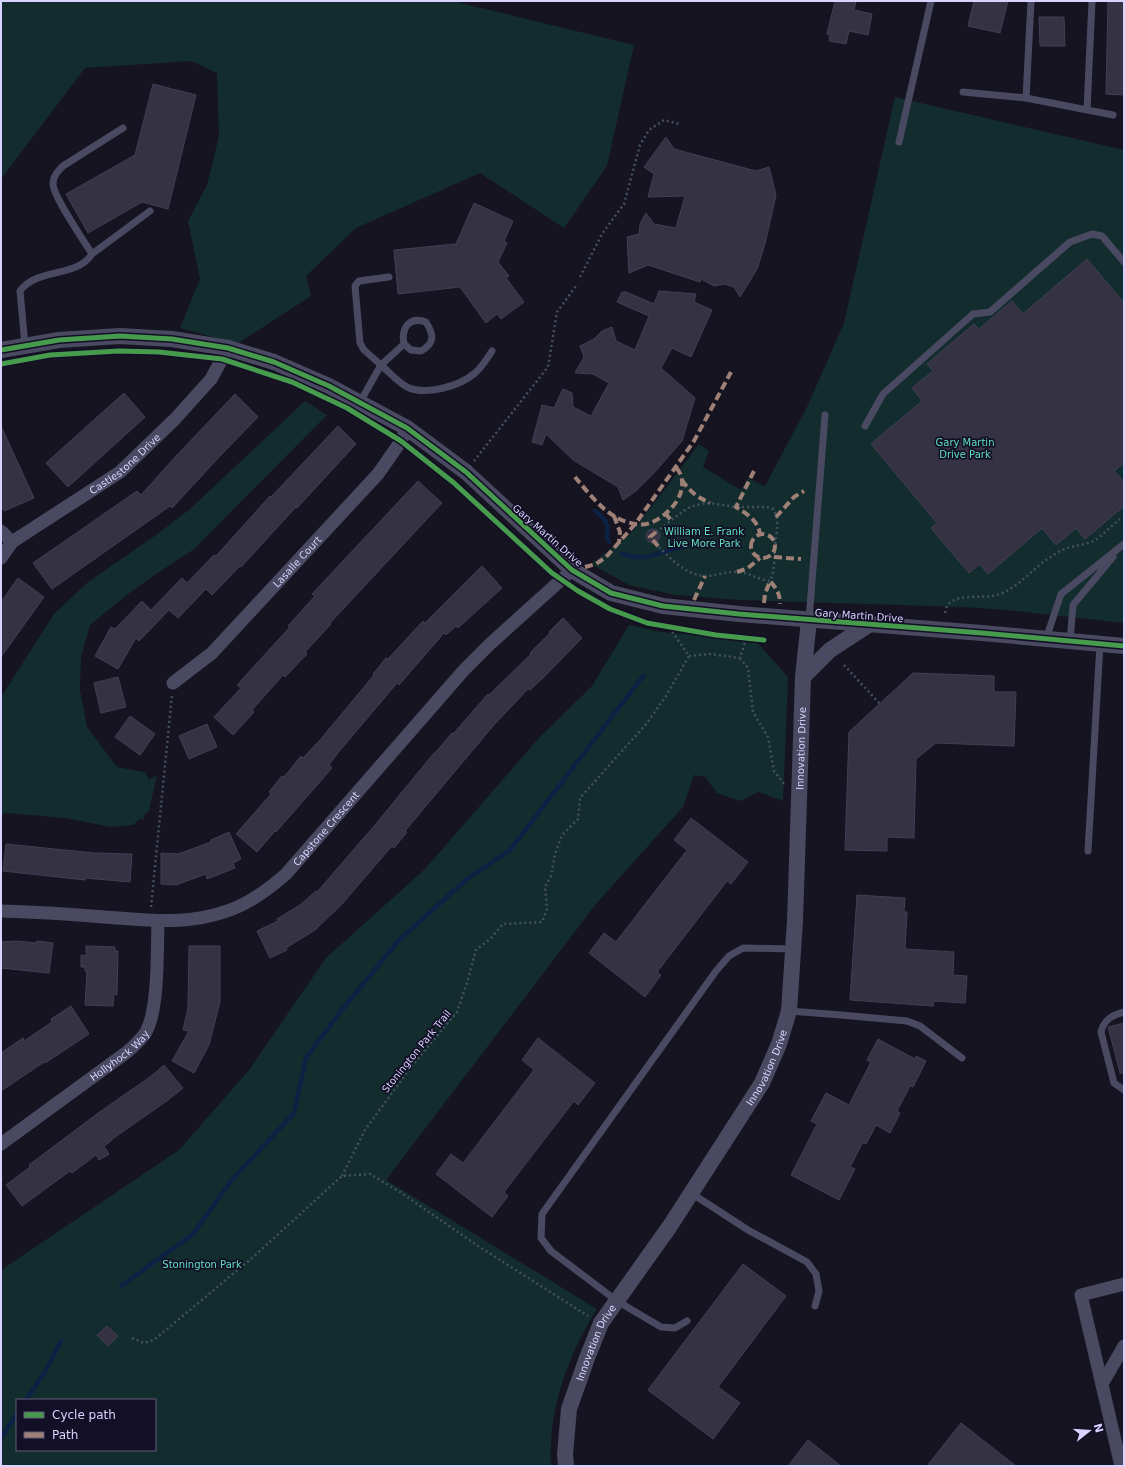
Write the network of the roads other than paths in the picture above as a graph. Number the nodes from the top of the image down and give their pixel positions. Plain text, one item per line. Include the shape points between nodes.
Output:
1 (931, 1) edge
2 (1031, 1) edge
3 (1092, 1) edge
4 (963, 92) dead end
5 (1026, 98) junction
6 (1087, 110) junction
7 (1113, 115) dead end
8 (123, 128) dead end
9 (899, 142) dead end
10 (150, 211) dead end
11 (92, 254) junction
12 (1124, 262) edge
13 (389, 277) dead end
14 (404, 344) junction
15 (25, 345) junction
16 (228, 348) junction
17 (1, 350) edge
18 (492, 351) dead end
19 (381, 365) junction
20 (360, 402) junction
21 (825, 415) dead end
22 (865, 426) dead end
23 (407, 428) junction
24 (1, 531) edge
25 (12, 542) junction
26 (1123, 545) edge
27 (1, 558) edge
28 (572, 570) junction
29 (809, 620) junction
30 (870, 624) junction
31 (1046, 639) junction
32 (1070, 641) junction
33 (1100, 644) junction
34 (1124, 646) edge
35 (803, 677) junction
36 (173, 683) road end
37 (1088, 851) dead end
38 (1, 911) edge
39 (154, 920) junction
40 (794, 949) junction
41 (789, 1011) junction
42 (1124, 1012) edge
43 (962, 1058) dead end
44 (1124, 1090) edge
45 (1, 1144) edge
46 (691, 1193) junction
47 (1124, 1284) edge
48 (617, 1301) junction
49 (814, 1306) dead end
50 (687, 1320) dead end
51 (1124, 1346) edge
52 (1102, 1384) junction
53 (566, 1466) edge
54 (1121, 1466) edge

1 - 9 lane
2 - 5 lane
3 - 6 lane
4 - 5 lane
5 - 6 lane
6 - 7 lane
8 - 11 lane via 64,166 56,173 53,184 58,200
10 - 11 lane
11 - 15 lane via 88,260 76,267 39,277 25,284 20,291
12 - 22 lane via 1102,236 1092,234 1070,242 990,312 973,314 883,394
13 - 19 lane via 359,281 355,286 360,343
14 - 14 lane via 411,350 421,351 429,347 433,338 426,322 419,319 410,322 404,328
14 - 19 lane
15 - 16 street, Gary Martin Drive via 120,336 172,339
15 - 17 street, Gary Martin Drive
16 - 20 street, Gary Martin Drive via 274,362
16 - 25 street, Castlestone Drive via 211,379 175,419 120,472
18 - 19 lane via 485,362 460,384 429,391 408,387
19 - 20 lane
20 - 23 street, Gary Martin Drive
21 - 29 lane
23 - 28 street, Gary Martin Drive via 466,472
23 - 36 street, Lasalle Court via 378,474 212,653
24 - 25 street
25 - 27 street, Castlestone Drive
26 - 31 lane via 1061,594
26 - 32 lane via 1073,605
28 - 29 street, Gary Martin Drive via 611,593 663,606
28 - 39 street, Capstone Crescent via 464,670 286,874 267,890 230,910 187,920
29 - 30 street, Gary Martin Drive
29 - 35 street, Innovation Drive
30 - 31 street, Gary Martin Drive
30 - 35 street via 830,650
31 - 32 street, Gary Martin Drive
32 - 33 street, Gary Martin Drive
33 - 34 street, Gary Martin Drive
33 - 37 lane
35 - 40 street, Innovation Drive
38 - 39 street, Capstone Crescent
39 - 45 street, Hollyhock Way via 155,997 152,1015 138,1043
40 - 41 street, Innovation Drive
40 - 48 lane via 743,948 729,956 542,1214 540,1238 551,1251
41 - 43 lane via 907,1021 920,1026
41 - 46 street, Innovation Drive via 779,1044 762,1083
42 - 44 lane via 1107,1019 1101,1032 1114,1083
46 - 48 street, Innovation Drive
46 - 49 lane via 748,1230 807,1262 816,1274 819,1291
47 - 52 street via 1082,1295
48 - 50 lane via 661,1327 675,1328
48 - 53 street, Innovation Drive via 601,1323 586,1358 570,1410
51 - 52 street
52 - 54 street

